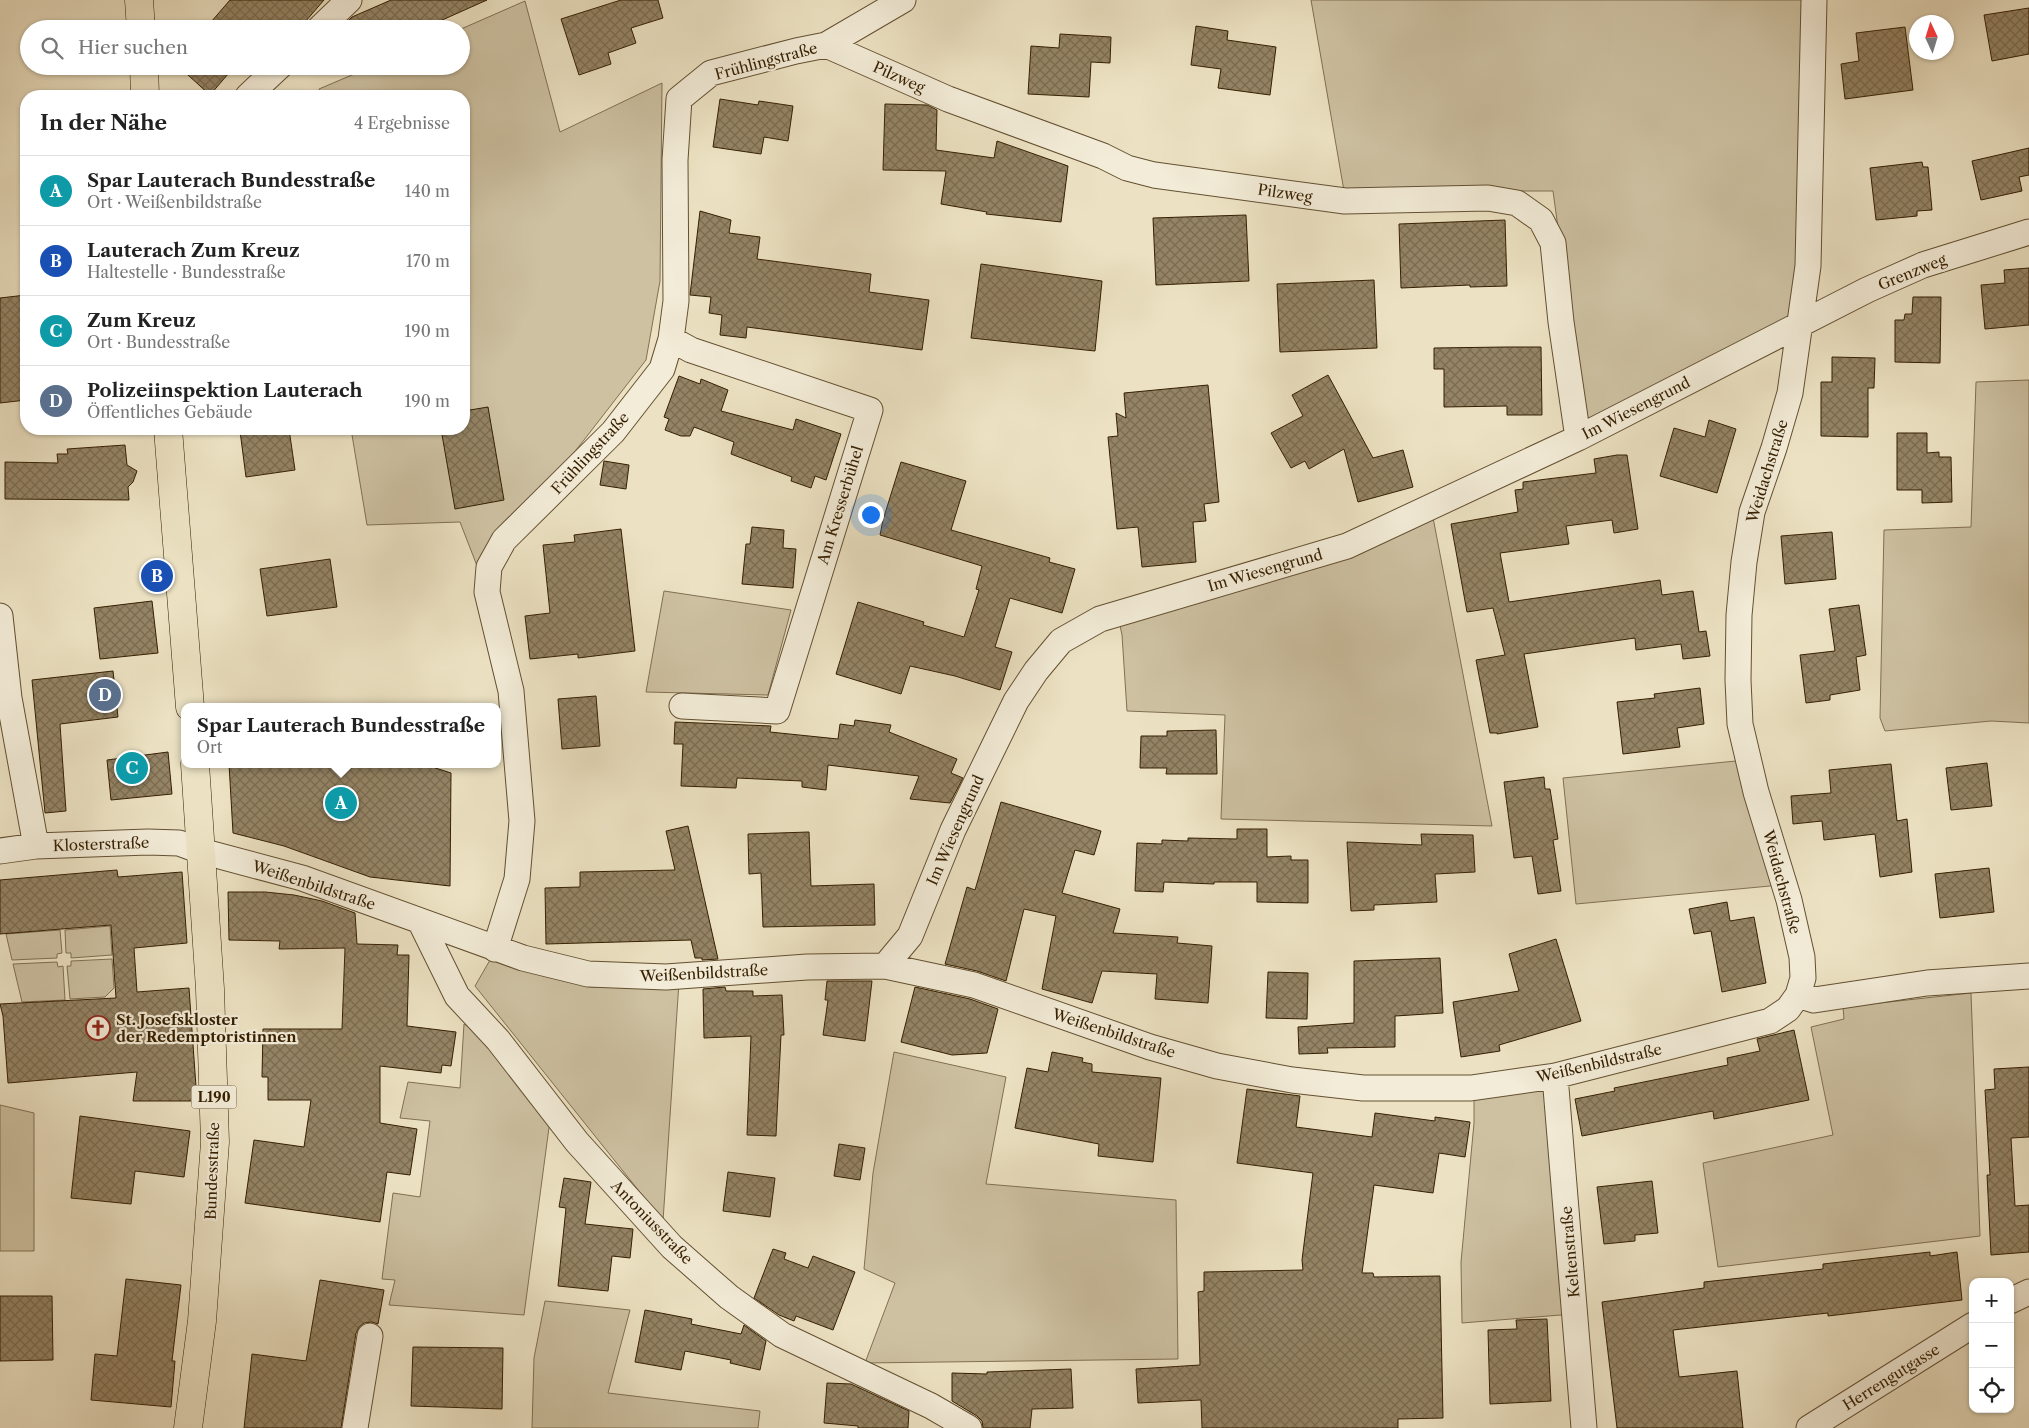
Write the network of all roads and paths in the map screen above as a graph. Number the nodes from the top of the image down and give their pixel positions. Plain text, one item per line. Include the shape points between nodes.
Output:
1 (140, 0) edge
2 (349, 0) edge
3 (904, 0) edge
4 (1814, 0) edge
5 (141, 20) edge
6 (328, 20) edge
7 (826, 45) junction
8 (144, 75) edge
9 (270, 75) edge
10 (145, 90) edge
11 (254, 90) edge
12 (2029, 232) edge
13 (1800, 325) junction
14 (671, 339) junction
15 (168, 435) edge
16 (1578, 438) junction
17 (0, 616) edge
18 (190, 703) edge
19 (682, 706) dead end
20 (195, 768) edge
21 (36, 846) junction
22 (0, 851) edge
23 (201, 851) junction
24 (420, 921) junction
25 (495, 949) junction
26 (885, 966) junction
27 (2029, 976) edge
28 (1798, 995) junction
29 (1555, 1076) junction
30 (2029, 1292) edge
31 (2014, 1299) edge
32 (1969, 1328) edge
33 (370, 1336) dead end
34 (188, 1428) edge
35 (355, 1428) edge
36 (970, 1428) edge
37 (1584, 1428) edge
38 (1809, 1428) edge

1 - 5 main road
2 - 6 street
3 - 7 street, Frühlingstraße
4 - 13 street, Weidachstraße via 1808,266
7 - 14 street, Frühlingstraße via 711,73 679,100 675,160 676,301
7 - 16 street, Pilzweg via 948,99 1154,175 1345,201 1488,198 1517,203 1541,220 1553,243
8 - 10 main road
9 - 11 street
12 - 13 street, Grenzweg via 1923,266 1867,290
13 - 16 street, Im Wiesengrund
13 - 28 street, Weidachstraße via 1790,393 1752,512 1739,615 1738,680 1740,724 1802,957 1803,978
14 - 19 street, Am Kresserbühel via 691,350 870,410 777,711
14 - 25 street, Frühlingstraße via 662,369 613,432 504,540 489,566 487,592 511,691 522,821 516,879
15 - 18 main road
16 - 26 street, Im Wiesengrund via 1347,546 1100,619 1061,641 1016,701 953,830 910,936
17 - 21 street via 9,698
20 - 23 main road, Bundesstraße / L190
21 - 22 street, Klosterstraße
21 - 23 street, Klosterstraße via 148,842 179,843
23 - 24 street, Weißenbildstraße via 302,878
23 - 34 main road, Bundesstraße / L190 via 215,1142 204,1304
24 - 25 street, Weißenbildstraße
24 - 36 street, Antoniusstraße via 457,996 498,1040 577,1142 672,1248 728,1296 782,1335
25 - 26 street, Weißenbildstraße via 588,974 666,977 807,967
26 - 29 street, Weißenbildstraße via 974,985 1150,1047 1217,1066 1292,1080 1363,1088 1471,1088
27 - 28 street via 1927,983 1814,1000
28 - 29 street, Weißenbildstraße via 1788,1010 1770,1021
29 - 37 street, Keltenstraße
30 - 31 street
32 - 38 street, Herrengutgasse
33 - 35 street

